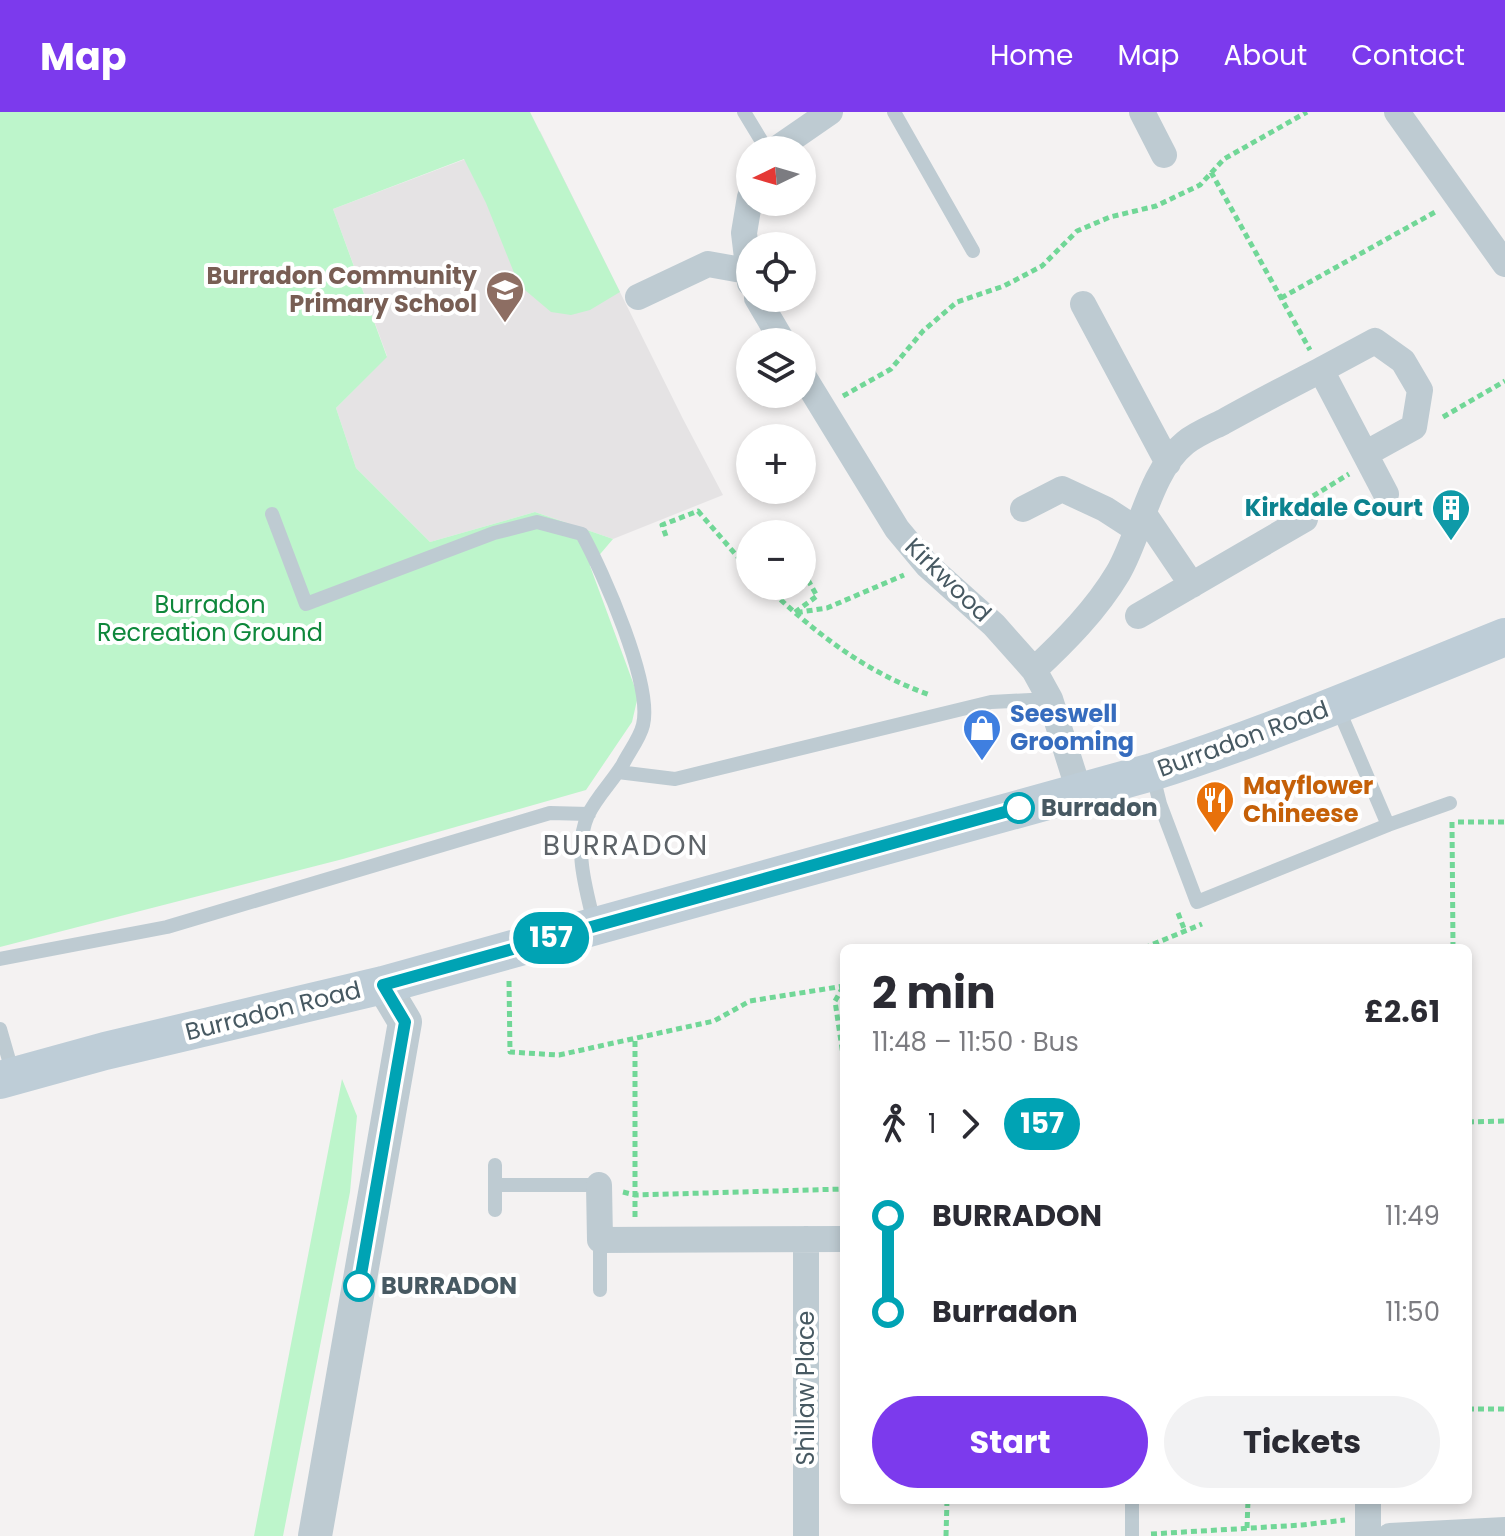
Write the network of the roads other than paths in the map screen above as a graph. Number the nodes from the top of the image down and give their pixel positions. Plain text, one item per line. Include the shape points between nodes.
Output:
1 (744, 112) edge
2 (830, 112) edge
3 (894, 112) edge
4 (1142, 112) edge
5 (1397, 112) edge
6 (759, 136) edge
7 (795, 136) edge
8 (1164, 155) dead end
9 (973, 251) dead end
10 (1505, 264) edge
11 (736, 273) edge
12 (638, 297) dead end
13 (1083, 304) dead end
14 (1321, 370) junction
15 (816, 397) edge
16 (1365, 454) junction
17 (1168, 463) junction
18 (1386, 494) dead end
19 (1023, 509) dead end
20 (272, 514) dead end
21 (1305, 519) dead end
22 (1141, 522) junction
23 (1192, 585) junction
24 (1138, 616) dead end
25 (1505, 637) edge
26 (1034, 670) junction
27 (1050, 699) junction
28 (1337, 705) junction
29 (618, 772) junction
30 (1152, 772) junction
31 (1079, 791) junction
32 (1450, 803) dead end
33 (589, 814) junction
34 (1388, 825) junction
35 (595, 926) junction
36 (0, 959) edge
37 (383, 985) junction
38 (0, 1029) edge
39 (7, 1078) edge
40 (495, 1165) dead end
41 (495, 1185) junction
42 (599, 1185) joint
43 (495, 1210) dead end
44 (806, 1239) junction
45 (840, 1239) edge
46 (600, 1240) junction
47 (600, 1290) dead end
48 (1132, 1504) edge
49 (1505, 1530) edge
50 (1132, 1535) edge
51 (315, 1536) edge
52 (806, 1536) edge
53 (1390, 1536) edge

1 - 6 lane
2 - 7 street
3 - 9 lane
4 - 8 street
5 - 10 street
11 - 12 street via 708,264
13 - 17 street
14 - 16 street
14 - 16 street via 1375,341 1403,361 1420,390 1414,427
14 - 17 street via 1185,443
15 - 26 street, Kirkwood via 897,529
16 - 18 street
17 - 22 street
19 - 22 street via 1062,489
20 - 29 lane via 306,604 494,533 537,522 582,534 603,571 643,689 643,726
21 - 23 street
22 - 23 street
22 - 26 street via 1119,572 1097,603
23 - 24 street
25 - 28 main road, Burradon Road
26 - 27 street, Kirkwood
27 - 29 lane via 991,702 675,779
27 - 31 street, Kirkwood
28 - 30 main road, Burradon Road
28 - 34 lane
29 - 33 lane
30 - 31 main road, Burradon Road
30 - 34 lane via 1197,902
31 - 35 main road, Burradon Road
32 - 34 lane
33 - 35 lane via 581,870
33 - 36 lane via 550,813 167,927
35 - 37 main road, Burradon Road
37 - 39 main road, Burradon Road
37 - 51 street via 405,1022
38 - 39 lane
40 - 41 lane
41 - 42 lane
41 - 43 lane
42 - 46 street
44 - 45 street
44 - 46 street
44 - 52 street, Shillaw Place
46 - 47 lane
48 - 50 lane
49 - 53 street

